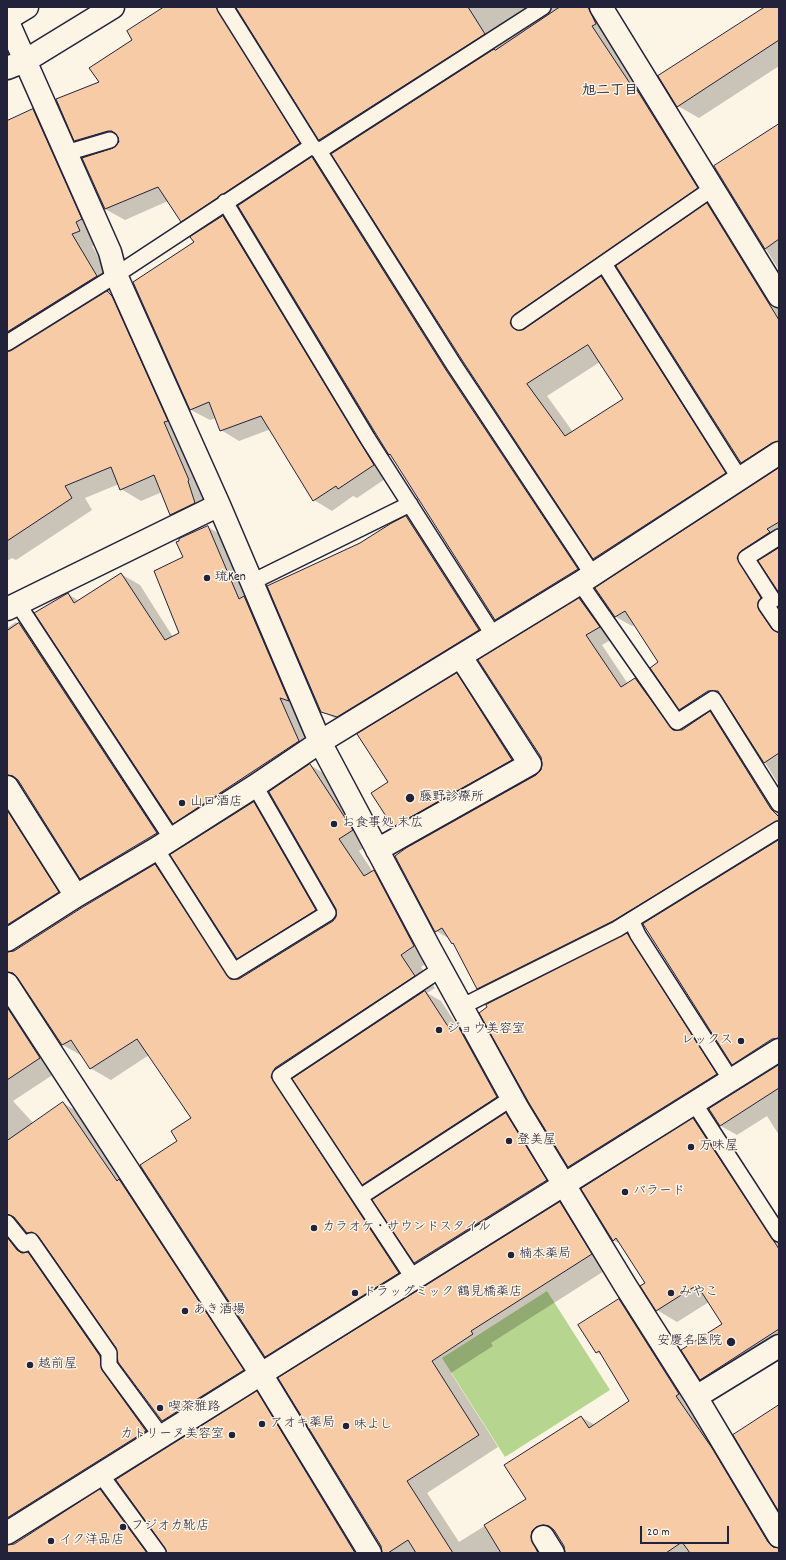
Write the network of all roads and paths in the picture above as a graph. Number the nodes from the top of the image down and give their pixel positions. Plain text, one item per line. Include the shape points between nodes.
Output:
1 (27, 7) edge
2 (112, 7) edge
3 (225, 7) edge
4 (543, 7) edge
5 (601, 7) edge
6 (7, 20) edge
7 (16, 64) edge
8 (110, 140) dead end
9 (316, 149) junction
10 (66, 153) junction
11 (714, 188) junction
12 (225, 202) junction
13 (604, 264) junction
14 (116, 275) junction
15 (779, 296) edge
16 (519, 322) dead end
17 (7, 343) edge
18 (779, 453) edge
19 (740, 478) junction
20 (410, 504) junction
21 (219, 505) junction
22 (779, 537) edge
23 (587, 579) junction
24 (252, 582) junction
25 (13, 606) edge
26 (779, 624) edge
27 (494, 636) junction
28 (461, 657) junction
29 (320, 742) junction
30 (255, 786) junction
31 (7, 787) edge
32 (779, 804) edge
33 (779, 829) edge
34 (164, 844) junction
35 (377, 850) junction
36 (76, 896) junction
37 (631, 920) junction
38 (7, 940) edge
39 (441, 969) junction
40 (7, 984) edge
41 (461, 1006) junction
42 (779, 1050) edge
43 (731, 1080) junction
44 (512, 1098) junction
45 (694, 1102) junction
46 (564, 1184) junction
47 (360, 1197) junction
48 (7, 1223) edge
49 (779, 1234) edge
50 (414, 1279) junction
51 (779, 1346) edge
52 (261, 1374) junction
53 (696, 1397) junction
54 (162, 1437) junction
55 (101, 1475) junction
56 (8, 1531) edge
57 (779, 1536) edge
58 (158, 1553) edge
59 (370, 1553) edge

1 - 6 street
2 - 7 street
3 - 9 lane
4 - 9 lane
5 - 11 street
6 - 7 street
7 - 10 street
8 - 10 lane
9 - 12 lane
9 - 23 lane
10 - 14 street via 110,252
11 - 13 lane
11 - 15 street
12 - 14 lane
12 - 20 lane
13 - 16 lane
13 - 19 lane
14 - 17 lane
14 - 21 street
18 - 19 street
19 - 23 street
20 - 24 lane
20 - 27 lane
21 - 24 street
21 - 25 street
22 - 26 lane via 746,558 773,600 766,605
23 - 27 street
23 - 32 lane via 677,722 713,699
24 - 29 street
25 - 34 lane
27 - 28 street
28 - 29 street
28 - 35 street via 530,764
29 - 30 street
29 - 35 street
30 - 34 street
30 - 34 lane via 328,913 234,971
31 - 36 street
33 - 37 lane
34 - 36 street
35 - 39 street
36 - 38 street
37 - 41 lane via 610,933
37 - 43 lane via 638,935
39 - 41 street
39 - 47 lane via 280,1076
40 - 52 street
41 - 44 street
42 - 43 street
43 - 45 street
44 - 46 street
44 - 47 lane
45 - 46 street
45 - 49 lane
46 - 50 street
46 - 53 street
47 - 50 lane
48 - 54 lane via 24,1244 31,1241 109,1353 109,1365
50 - 52 street
51 - 53 street
52 - 54 street
52 - 59 street
53 - 57 street
54 - 55 street
55 - 56 street
55 - 58 lane

